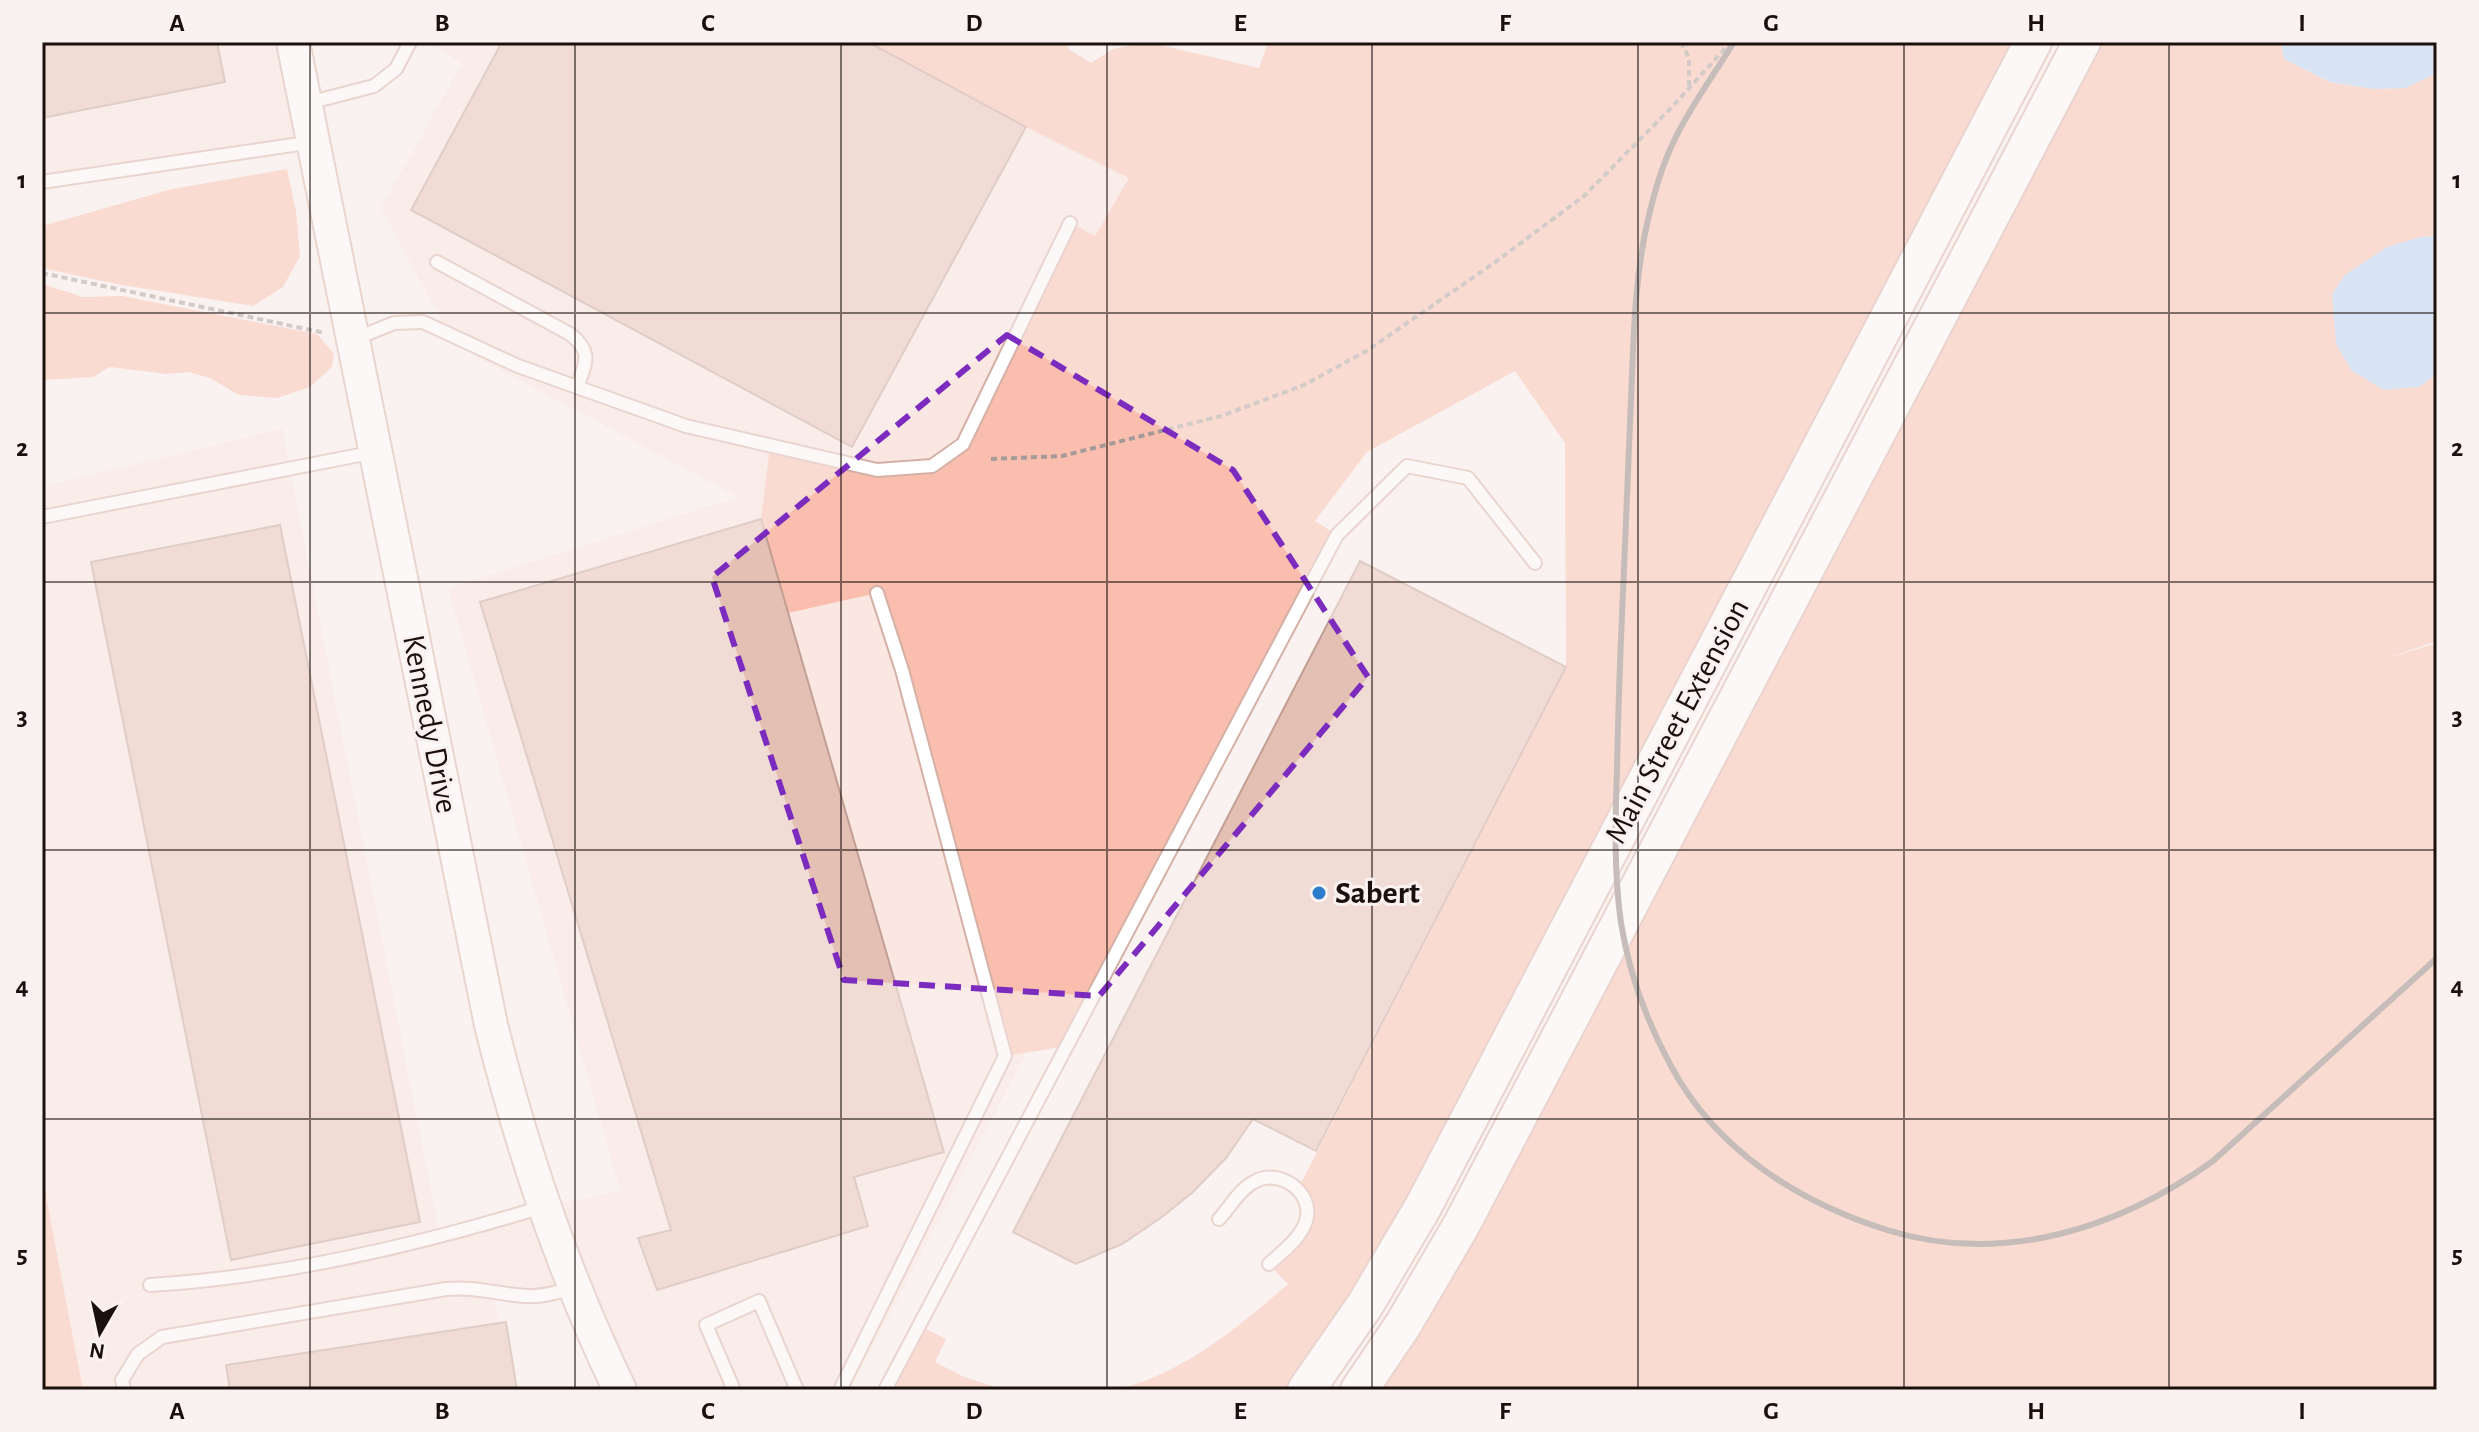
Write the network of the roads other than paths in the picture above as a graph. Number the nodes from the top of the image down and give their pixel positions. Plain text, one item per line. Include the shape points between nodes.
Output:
1 (293, 42) edge
2 (410, 42) edge
3 (2033, 42) edge
4 (2082, 42) edge
5 (305, 104) junction
6 (313, 142) junction
7 (42, 182) edge
8 (1070, 223) dead end
9 (437, 262) dead end
10 (340, 337) junction
11 (577, 387) junction
12 (375, 452) junction
13 (42, 517) edge
14 (1535, 563) dead end
15 (877, 593) dead end
16 (545, 1206) junction
17 (1219, 1219) dead end
18 (1269, 1264) dead end
19 (150, 1285) dead end
20 (575, 1287) junction
21 (124, 1390) edge
22 (620, 1390) edge
23 (734, 1390) edge
24 (797, 1390) edge
25 (840, 1390) edge
26 (885, 1390) edge
27 (1306, 1390) edge
28 (1359, 1390) edge

1 - 5 street, Kennedy Drive
2 - 5 lane via 396,69 374,86
3 - 27 main road, Main Street Extension via 1423,1207
4 - 28 main road, Main Street Extension via 1462,1224
5 - 6 street, Kennedy Drive
6 - 7 lane
6 - 10 street, Kennedy Drive
8 - 11 lane via 963,444 932,466 877,470 770,447 686,426
9 - 11 lane via 581,343 586,361
10 - 11 lane via 394,323 423,322
10 - 12 street, Kennedy Drive
12 - 13 lane
12 - 16 street, Kennedy Drive via 491,1025
14 - 26 lane via 1468,478 1407,466 1337,535
15 - 25 lane via 1005,1056
16 - 19 lane via 350,1256
16 - 20 street, Kennedy Drive
17 - 18 lane via 1252,1182 1262,1178 1283,1179 1298,1189 1308,1206 1305,1225
20 - 21 lane via 527,1296 458,1288 162,1337 138,1354 122,1380
20 - 22 street, Kennedy Drive
23 - 24 lane via 706,1325 759,1301

